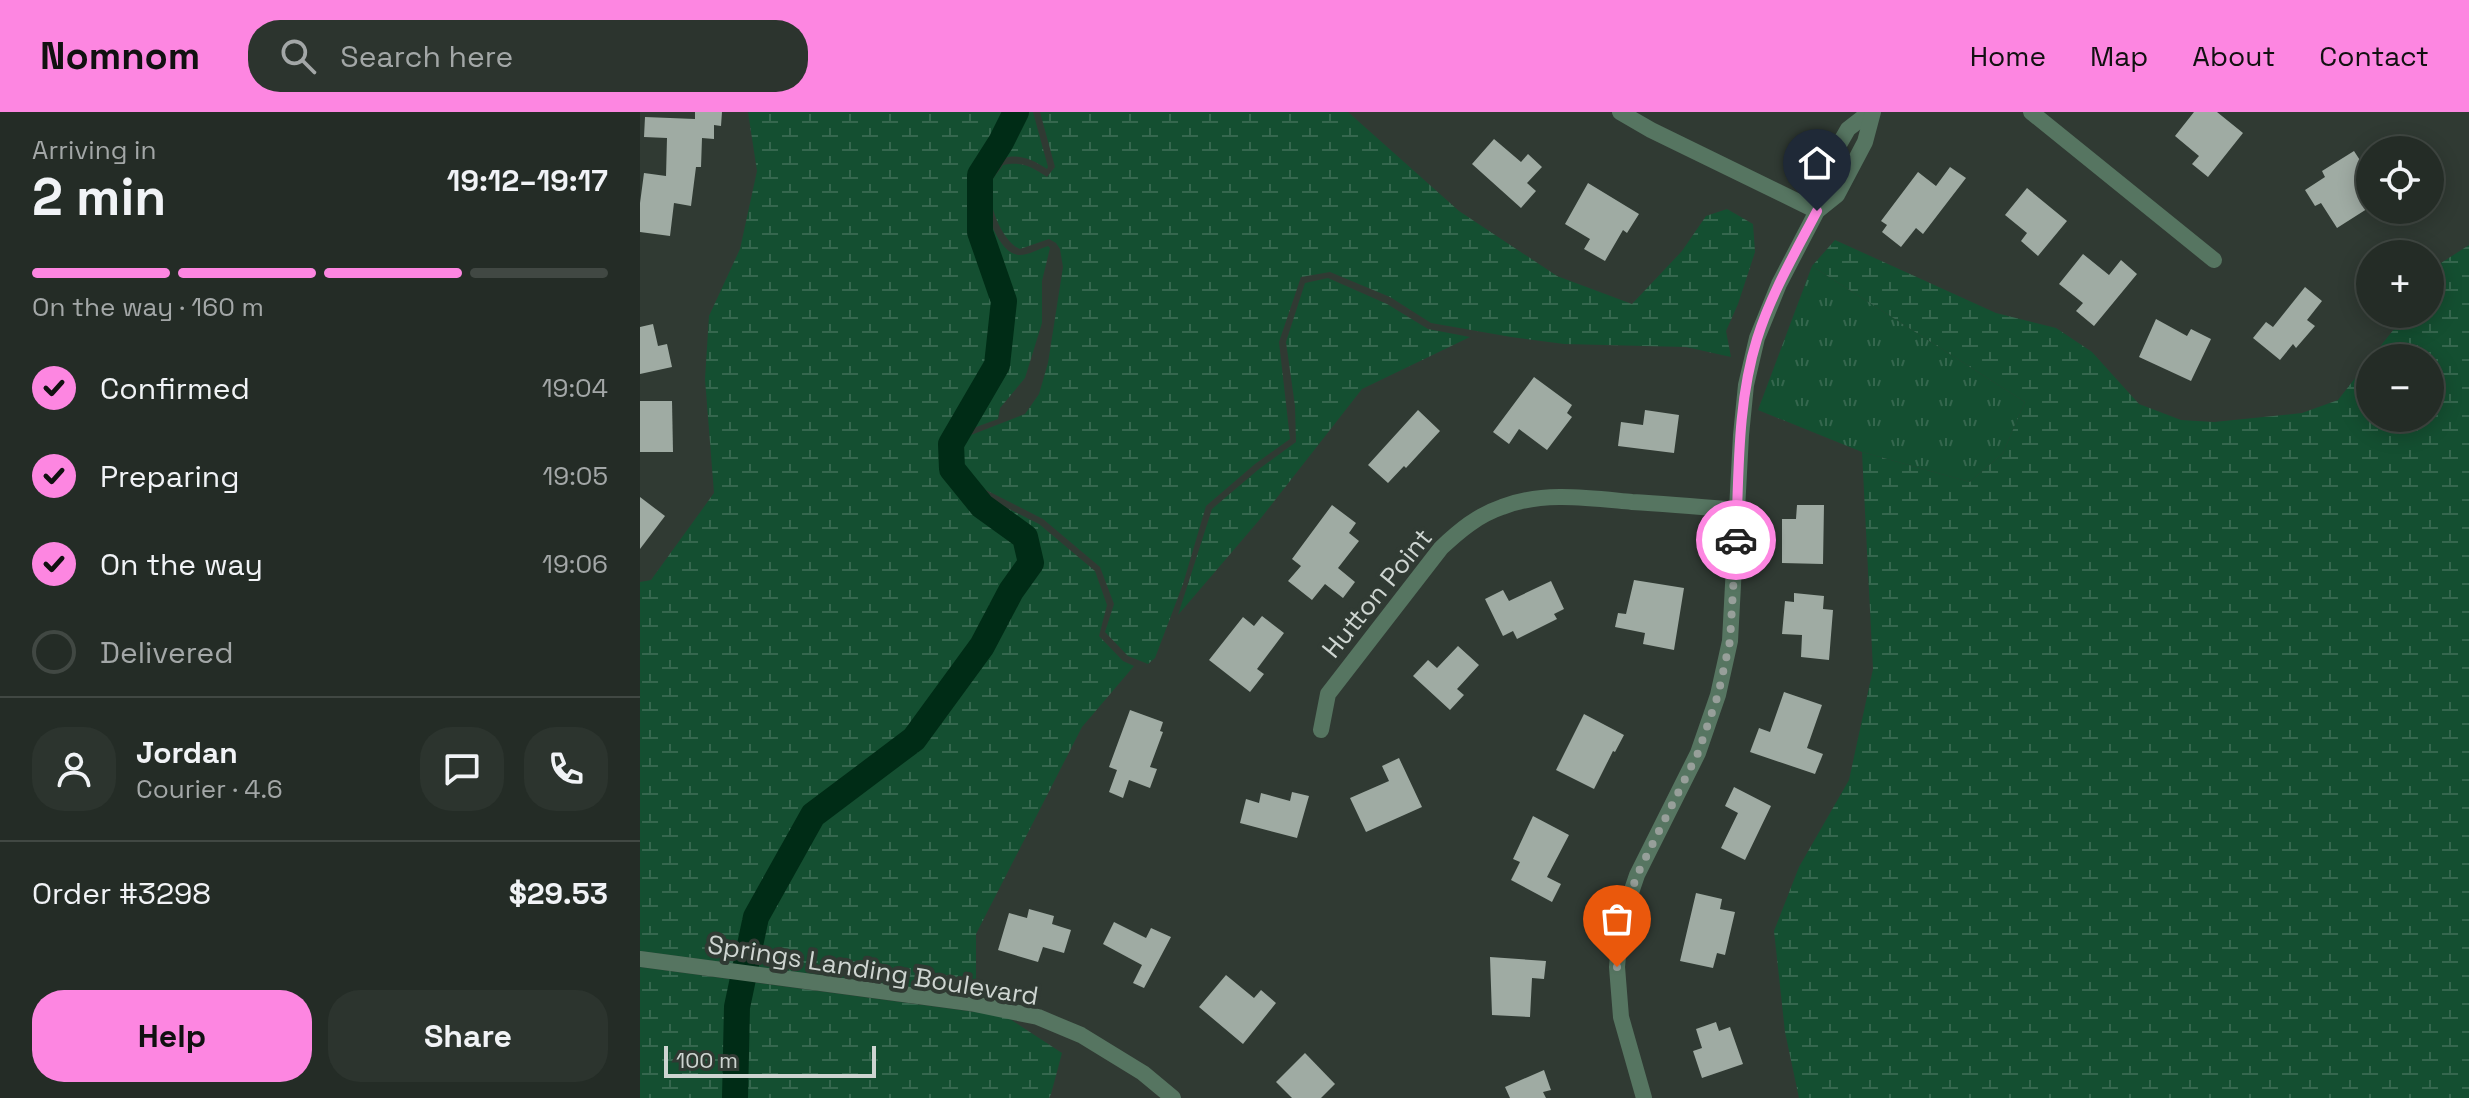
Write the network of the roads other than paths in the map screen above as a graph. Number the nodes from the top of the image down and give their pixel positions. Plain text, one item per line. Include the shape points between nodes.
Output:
1 (1620, 112) edge
2 (1871, 112) edge
3 (2031, 112) edge
4 (1817, 211) junction
5 (2214, 260) dead end
6 (1737, 510) junction
7 (1321, 730) dead end
8 (649, 960) edge
9 (1173, 1098) edge
10 (1644, 1098) edge

1 - 4 street
2 - 4 street via 1848,129 1817,183
3 - 5 street
4 - 6 street via 1757,338 1746,385
6 - 7 street, Hutton Point via 1576,497 1534,499 1475,519 1441,548 1328,694
6 - 10 street via 1730,641 1718,695 1698,753 1637,875 1621,922 1621,1017
8 - 9 street, Springs Landing Boulevard via 1038,1017 1081,1035

